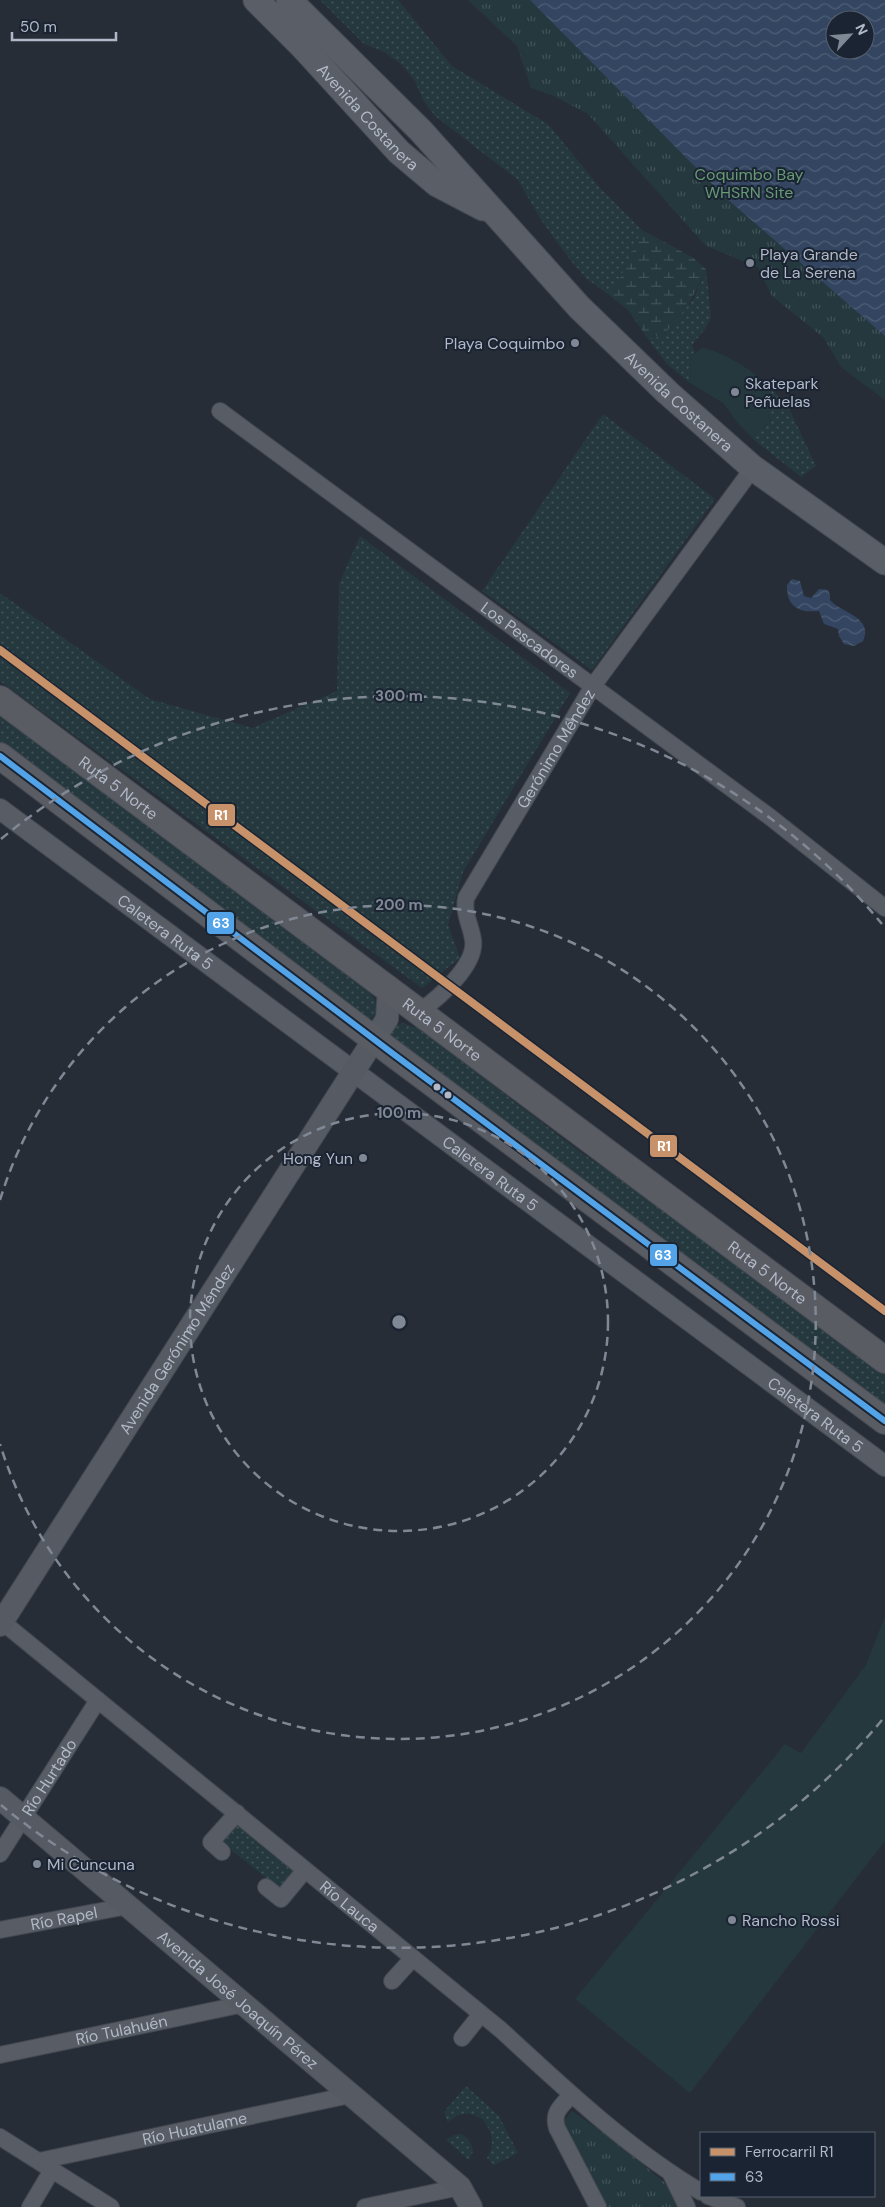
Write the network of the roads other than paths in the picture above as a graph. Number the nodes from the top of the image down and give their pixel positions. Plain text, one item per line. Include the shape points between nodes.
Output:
1 (256, 0) edge
2 (289, 0) edge
3 (421, 131) junction
4 (399, 152) junction
5 (495, 214) junction
6 (220, 411) dead end
7 (753, 468) junction
8 (885, 562) edge
9 (593, 686) junction
10 (0, 699) edge
11 (0, 756) edge
12 (0, 810) edge
13 (885, 908) edge
14 (389, 988) junction
15 (420, 1010) junction
16 (380, 1029) junction
17 (352, 1072) junction
18 (885, 1360) edge
19 (885, 1421) edge
20 (885, 1466) edge
21 (1, 1622) edge
22 (98, 1700) junction
23 (0, 1798) edge
24 (237, 1813) junction
25 (23, 1817) junction
26 (222, 1852) dead end
27 (0, 1854) edge
28 (305, 1870) junction
29 (266, 1887) dead end
30 (128, 1906) junction
31 (0, 1930) edge
32 (413, 1958) junction
33 (392, 1981) dead end
34 (244, 2004) junction
35 (481, 2014) junction
36 (462, 2038) dead end
37 (0, 2055) edge
38 (571, 2094) junction
39 (350, 2095) junction
40 (0, 2137) edge
41 (45, 2165) junction
42 (671, 2174) junction
43 (460, 2187) junction
44 (700, 2193) edge
45 (708, 2198) edge
46 (30, 2207) edge
47 (111, 2207) edge
48 (365, 2207) edge
49 (471, 2207) edge
50 (598, 2207) edge
51 (687, 2207) edge
52 (737, 2207) edge

1 - 4 main road, Avenida Costanera
2 - 3 main road, Avenida Costanera
3 - 4 main road via 423,141 418,149 407,154
3 - 5 main road, Avenida Costanera
4 - 5 main road, Avenida Costanera via 437,184
5 - 7 main road, Avenida Costanera via 623,351
6 - 9 street, Los Pescadores
7 - 8 main road, Avenida Costanera
7 - 9 street, Gerónimo Méndez
9 - 13 street, Los Pescadores via 770,817
9 - 15 street, Gerónimo Méndez via 466,898 466,920 473,941 471,957 436,1000
10 - 14 highway, Ruta 5 Norte
11 - 16 highway
12 - 17 street, Caletera Ruta 5
14 - 15 highway, Ruta 5 Norte
14 - 16 main road
15 - 16 main road, Gerónimo Méndez
15 - 18 highway, Ruta 5 Norte
16 - 17 main road
16 - 19 highway
17 - 20 street, Caletera Ruta 5
17 - 21 main road, Avenida Gerónimo Méndez
21 - 22 street, Río Lauca
22 - 24 street, Río Lauca
22 - 25 street, Río Hurtado
23 - 25 main road, Avenida José Joaquín Pérez
24 - 26 street via 211,1842
24 - 28 street, Río Lauca
25 - 27 street, Río Hurtado
25 - 30 main road, Avenida José Joaquín Pérez
28 - 29 street via 281,1899
28 - 32 street, Río Lauca
30 - 31 street, Río Rapel
30 - 34 main road, Avenida José Joaquín Pérez
32 - 33 street
32 - 35 street, Río Lauca
34 - 37 street, Río Tulahuén
34 - 39 main road, Avenida José Joaquín Pérez
35 - 36 street
35 - 38 street, Río Lauca
38 - 42 street, Río Lauca
38 - 50 street via 554,2120
39 - 41 street, Río Huatulame
39 - 43 main road, Avenida José Joaquín Pérez
40 - 41 street
41 - 46 street
41 - 47 street
42 - 44 street, Río Lauca
42 - 51 street
43 - 48 street
43 - 49 main road, Avenida José Joaquín Pérez
45 - 52 street, Río Lauca

